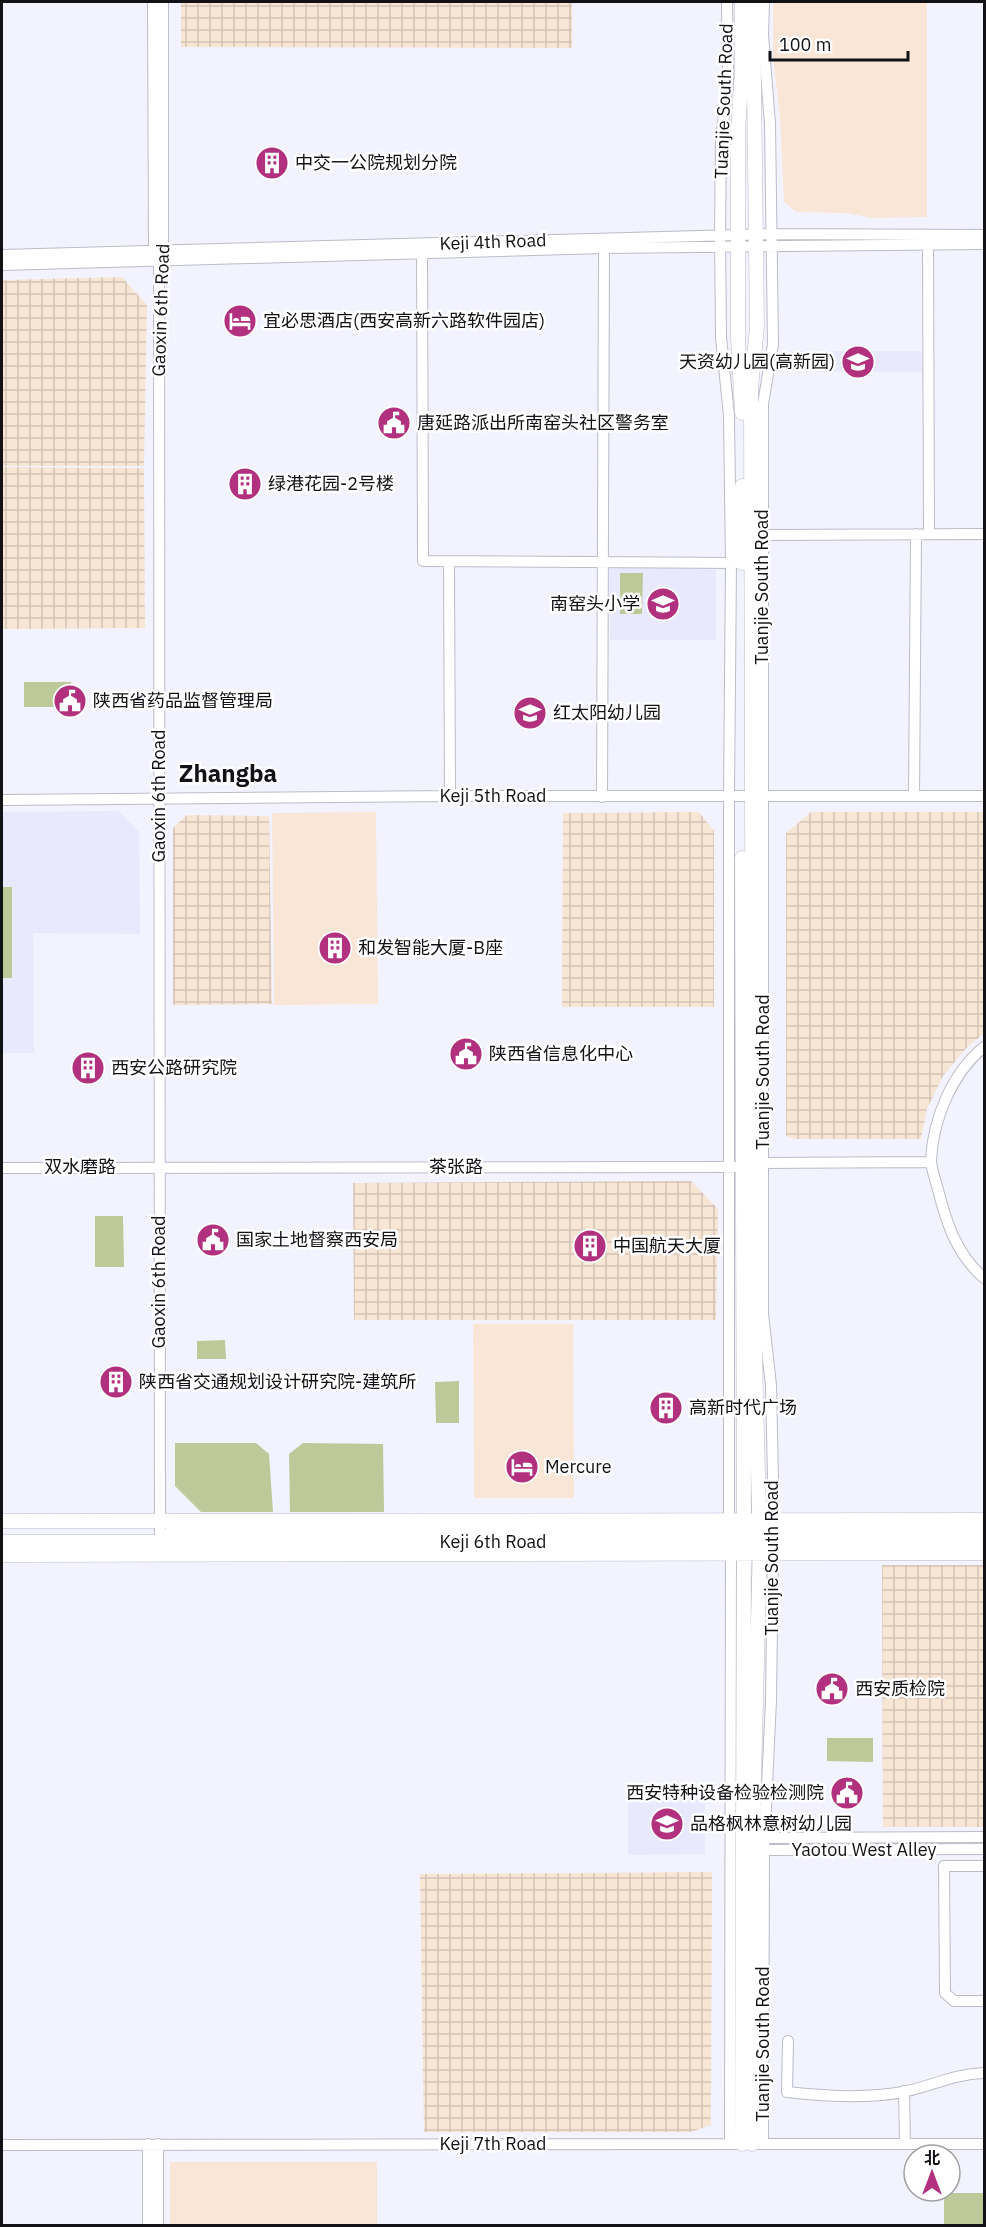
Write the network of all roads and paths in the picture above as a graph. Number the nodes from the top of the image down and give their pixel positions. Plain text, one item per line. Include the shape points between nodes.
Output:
1 (153, 2) edge
2 (163, 2) edge
3 (727, 2) edge
4 (742, 2) edge
5 (753, 2) edge
6 (764, 2) edge
7 (984, 235) edge
8 (763, 239) junction
9 (738, 240) junction
10 (720, 241) junction
11 (928, 243) junction
12 (984, 244) edge
13 (422, 248) junction
14 (604, 248) junction
15 (158, 254) junction
16 (2, 255) edge
17 (2, 265) edge
18 (916, 534) junction
19 (929, 534) junction
20 (984, 534) edge
21 (757, 535) junction
22 (449, 562) junction
23 (603, 562) junction
24 (737, 563) junction
25 (450, 796) junction
26 (602, 796) junction
27 (914, 796) junction
28 (984, 796) edge
29 (746, 797) junction
30 (159, 799) junction
31 (2, 800) edge
32 (984, 1047) edge
33 (931, 1162) junction
34 (748, 1165) junction
35 (159, 1167) junction
36 (2, 1168) edge
37 (984, 1278) edge
38 (984, 1520) edge
39 (2, 1521) edge
40 (984, 1532) edge
41 (2, 1533) edge
42 (767, 1536) junction
43 (160, 1537) junction
44 (737, 1537) junction
45 (984, 1541) edge
46 (2, 1542) edge
47 (984, 1553) edge
48 (2, 1555) edge
49 (984, 1837) edge
50 (754, 1844) junction
51 (984, 1849) edge
52 (984, 1866) edge
53 (984, 2001) edge
54 (788, 2041) dead end
55 (984, 2073) edge
56 (904, 2091) junction
57 (904, 2143) edge
58 (153, 2144) junction
59 (747, 2144) junction
60 (902, 2144) edge
61 (962, 2144) edge
62 (984, 2144) edge
63 (2, 2145) edge
64 (148, 2226) edge
65 (158, 2226) edge

1 - 15 street, Gaoxin 6th Road
2 - 15 street, Gaoxin 6th Road
3 - 10 street, Tuanjie South Road via 728,80 721,140
4 - 9 main road, Tuanjie South Road
5 - 8 main road, Tuanjie South Road
6 - 8 street, Tuanjie South Road via 770,123
7 - 8 street, Keji 4th Road
8 - 9 street, Keji 4th Road
8 - 11 street, Keji 4th Road
8 - 21 main road, Tuanjie South Road via 751,388
9 - 10 street, Keji 4th Road
9 - 24 main road, Tuanjie South Road via 742,400
10 - 13 street, Keji 4th Road
10 - 14 street, Keji 4th Road
10 - 24 street, Tuanjie South Road via 721,337
11 - 12 street, Keji 4th Road
11 - 19 street
13 - 14 street, Keji 4th Road
13 - 15 street, Keji 4th Road
13 - 22 street via 423,561
14 - 23 street
15 - 16 street, Keji 4th Road
15 - 17 street, Keji 4th Road
15 - 30 street, Gaoxin 6th Road
18 - 19 street
18 - 21 street
18 - 27 street
19 - 20 street
21 - 29 main road, Tuanjie South Road
22 - 23 street
22 - 25 street
23 - 24 street
23 - 26 street
24 - 29 main road, Tuanjie South Road
25 - 26 street, Keji 5th Road
25 - 30 street, Keji 5th Road
26 - 29 street, Keji 5th Road
27 - 28 street, Keji 5th Road
27 - 29 street, Keji 5th Road
29 - 34 main road, Tuanjie South Road
29 - 34 street, Tuanjie South Road
30 - 31 street, Keji 5th Road
30 - 35 street, Gaoxin 6th Road
32 - 33 street via 951,1088 934,1129
33 - 34 street, 茶张路
33 - 37 street via 951,1233 960,1251
34 - 35 street, 茶张路
34 - 42 main road, Tuanjie South Road via 756,1402
34 - 44 main road, Tuanjie South Road
35 - 36 street, 双水磨路
35 - 43 street, Gaoxin 6th Road
38 - 42 main road
39 - 43 main road
40 - 42 main road, Keji 6th Road
41 - 43 main road, Keji 6th Road
42 - 44 main road, Keji 6th Road
42 - 44 main road
42 - 45 main road, Keji 6th Road
42 - 47 main road
42 - 50 main road, Tuanjie South Road
43 - 44 main road, Keji 6th Road
43 - 44 main road
43 - 46 main road, Keji 6th Road
43 - 48 main road
44 - 50 main road, Tuanjie South Road
44 - 59 street, Tuanjie South Road
49 - 50 street, Yaotou West Alley
50 - 51 street, Yaotou West Alley
50 - 59 main road, Tuanjie South Road
50 - 59 street, Tuanjie South Road
52 - 53 street via 944,1866 945,1993 954,2001
54 - 56 street via 787,2092 864,2097
55 - 56 street via 963,2073
56 - 57 street
58 - 59 street, Keji 7th Road
58 - 63 street, Keji 7th Road
58 - 64 street
58 - 65 street
59 - 60 street, Keji 7th Road
61 - 62 street, Keji 7th Road

